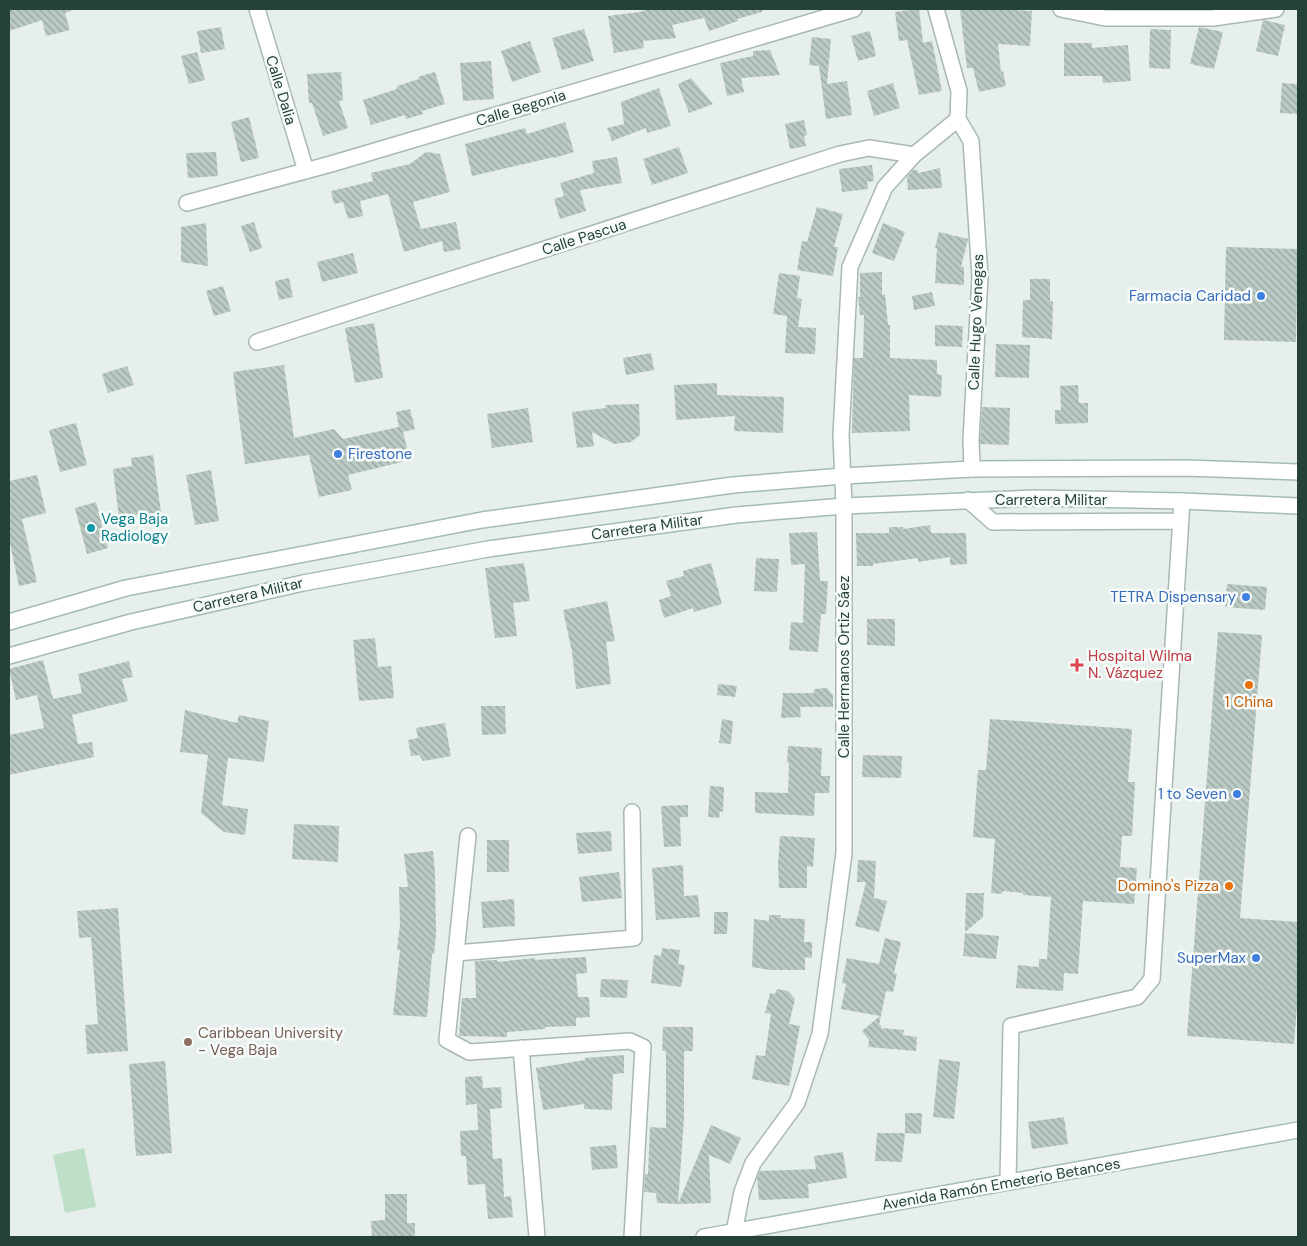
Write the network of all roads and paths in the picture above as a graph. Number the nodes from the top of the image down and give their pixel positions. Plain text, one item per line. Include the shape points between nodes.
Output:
1 (257, 9) edge
2 (854, 9) edge
3 (936, 9) edge
4 (1061, 9) edge
5 (1276, 9) edge
6 (958, 119) junction
7 (914, 155) junction
8 (306, 171) junction
9 (187, 203) dead end
10 (257, 342) dead end
11 (972, 469) junction
12 (1297, 472) edge
13 (843, 476) junction
14 (968, 500) junction
15 (1182, 501) junction
16 (844, 506) junction
17 (1298, 506) edge
18 (1181, 521) junction
19 (9, 622) edge
20 (9, 656) edge
21 (632, 812) dead end
22 (468, 836) dead end
23 (456, 953) junction
24 (521, 1048) junction
25 (1298, 1130) edge
26 (1008, 1182) junction
27 (734, 1232) junction
28 (537, 1237) edge
29 (632, 1237) edge
30 (704, 1237) edge

1 - 8 street, Calle Dalia
2 - 8 street, Calle Begonia
3 - 6 street via 960,92
4 - 5 street via 1105,18 1213,18
6 - 7 street, Calle Hermanos Ortiz Sáez
6 - 11 street, Calle Hugo Venegas via 971,141 980,277
7 - 10 street, Calle Pascua via 869,148 840,154
7 - 13 street, Calle Hermanos Ortiz Sáez via 885,187 850,267 841,435
8 - 9 street, Calle Begonia
11 - 12 street, Carretera Militar via 1177,468
11 - 13 street, Carretera Militar
13 - 16 street, Calle Hermanos Ortiz Sáez
13 - 19 street, Carretera Militar via 733,485 482,520 126,588
14 - 15 street, Carretera Militar
14 - 16 street, Carretera Militar
14 - 18 street via 993,522
15 - 17 street, Carretera Militar
15 - 18 street
16 - 20 street, Carretera Militar via 736,515 488,549 304,583 131,622
16 - 27 street, Calle Hermanos Ortiz Sáez via 844,853 820,1034 797,1103 753,1163 742,1192
18 - 26 street via 1152,979 1137,997 1011,1026
21 - 23 street via 634,938
22 - 23 street
23 - 24 street via 447,1040 469,1052
24 - 28 street
24 - 29 street via 630,1041 642,1047
25 - 26 street, Avenida Ramón Emeterio Betances
26 - 27 street, Avenida Ramón Emeterio Betances
27 - 30 street, Avenida Ramón Emeterio Betances

